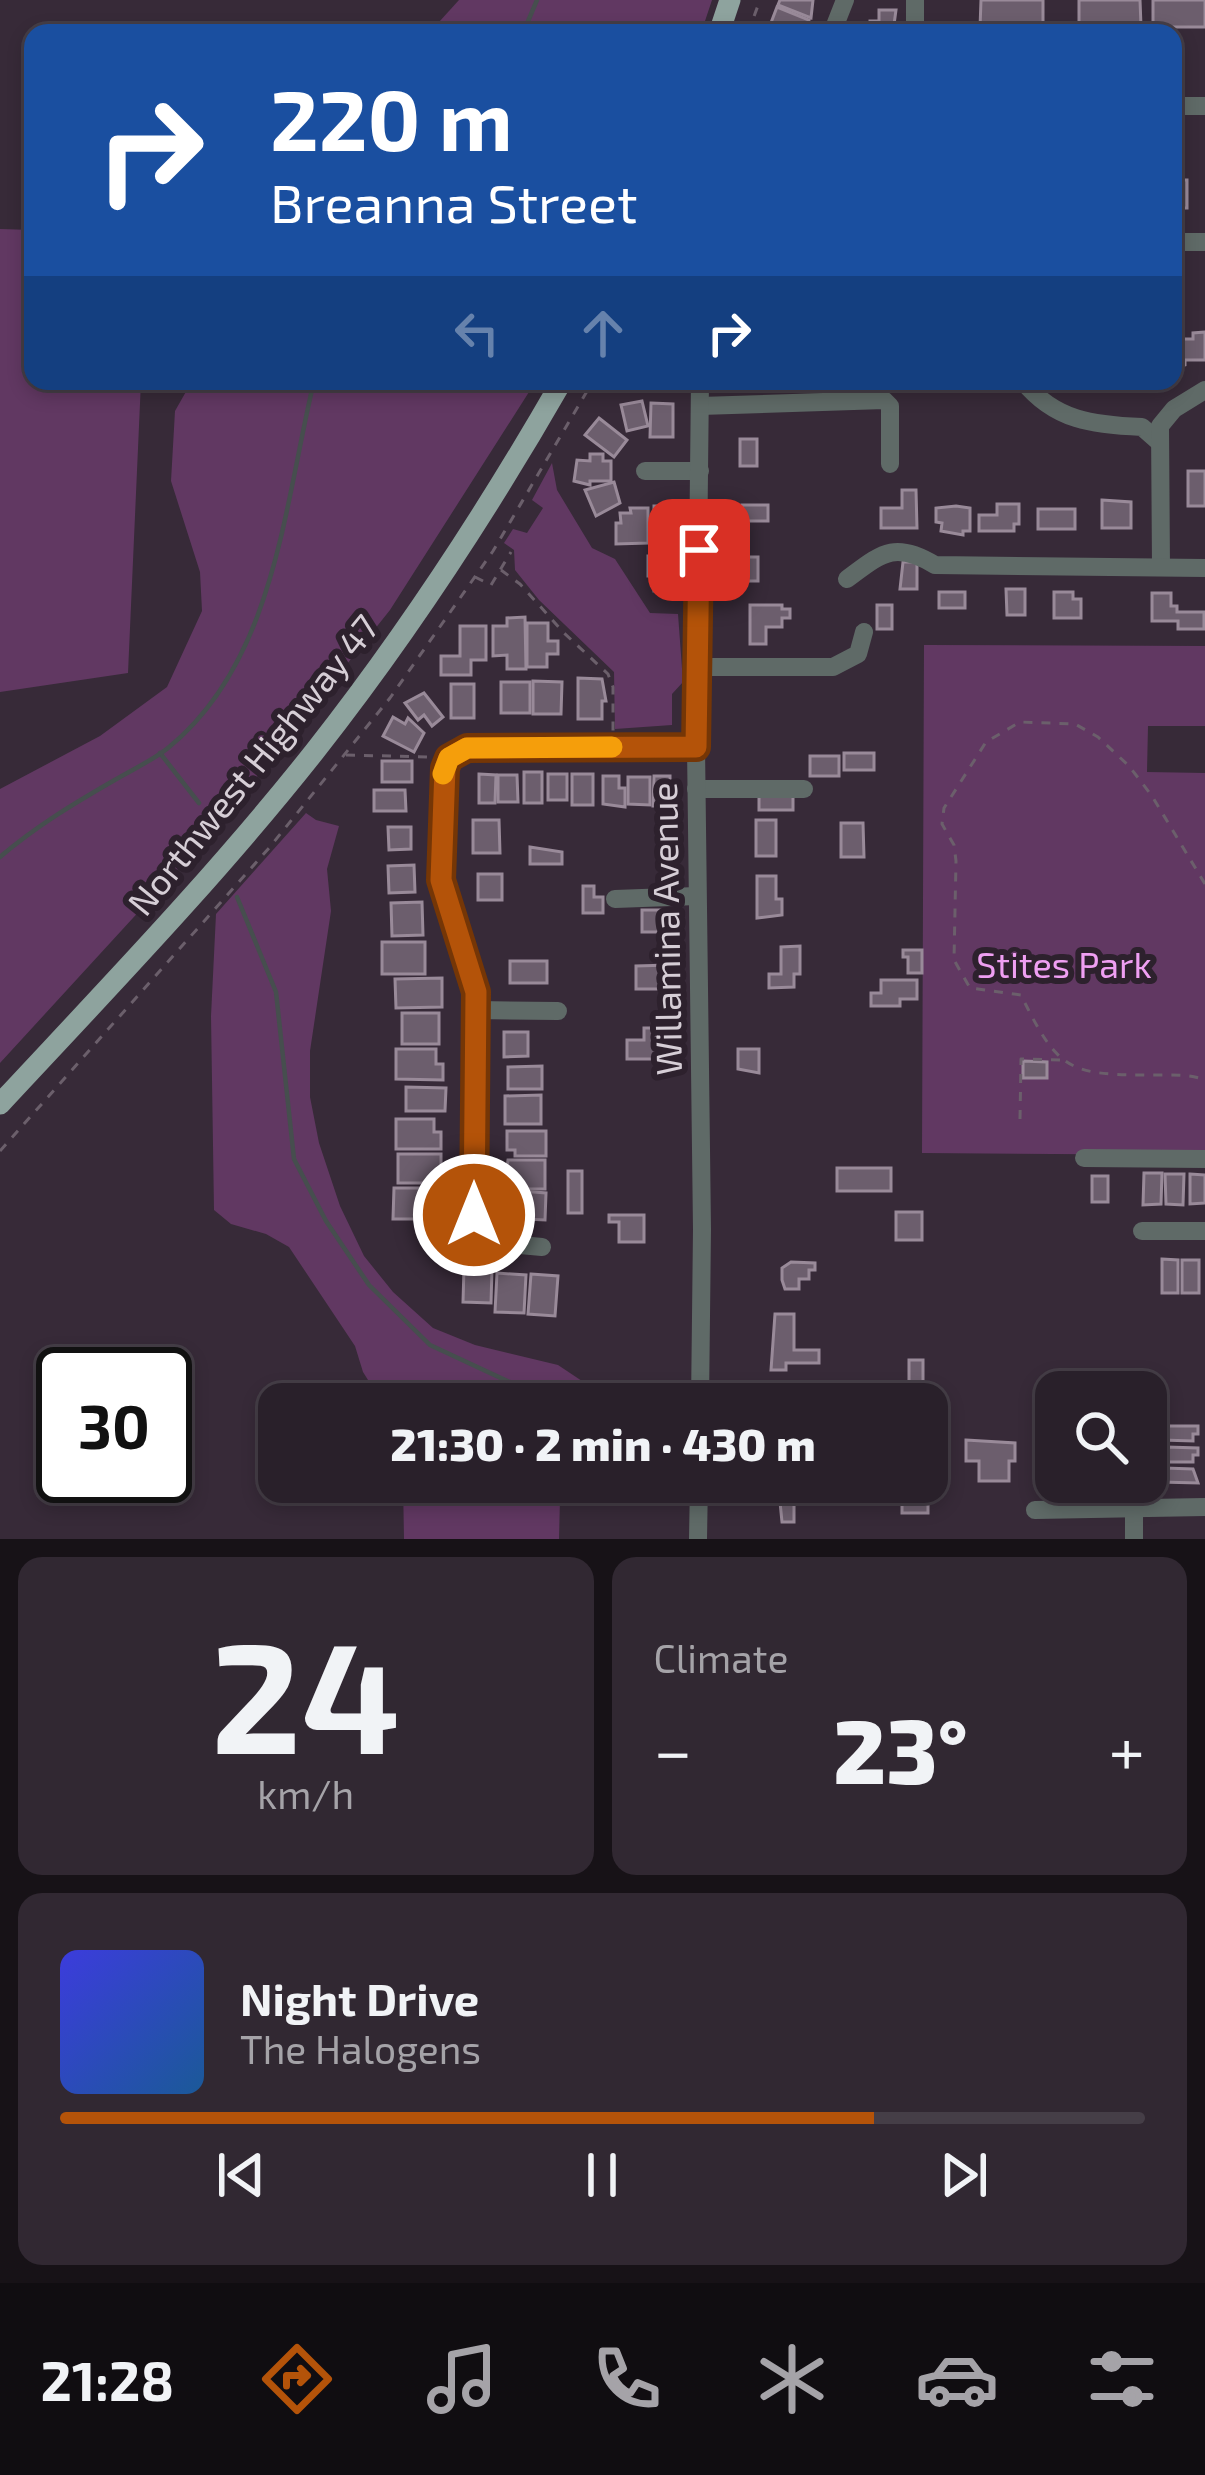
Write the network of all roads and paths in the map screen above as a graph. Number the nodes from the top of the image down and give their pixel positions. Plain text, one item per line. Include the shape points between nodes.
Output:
1 (557, 390) edge
2 (700, 390) edge
3 (1032, 390) edge
4 (1205, 390) edge
5 (700, 406) junction
6 (1159, 442) junction
7 (890, 464) dead end
8 (645, 471) dead end
9 (700, 471) junction
10 (511, 552) dead end
11 (1161, 567) junction
12 (1205, 568) edge
13 (500, 570) junction
14 (475, 577) dead end
15 (847, 580) dead end
16 (864, 632) dead end
17 (697, 667) junction
18 (613, 747) junction
19 (696, 747) junction
20 (346, 755) dead end
21 (449, 758) junction
22 (696, 789) junction
23 (805, 789) dead end
24 (1205, 884) edge
25 (698, 896) junction
26 (615, 899) dead end
27 (476, 1010) junction
28 (558, 1011) dead end
29 (1062, 1060) junction
30 (1205, 1080) edge
31 (0, 1104) edge
32 (1020, 1119) dead end
33 (1084, 1158) dead end
34 (1205, 1159) edge
35 (1142, 1231) dead end
36 (1205, 1231) edge
37 (542, 1246) dead end
38 (700, 1383) edge
39 (699, 1503) edge
40 (1134, 1503) edge
41 (1205, 1507) edge
42 (1134, 1508) junction
43 (1035, 1510) dead end
44 (698, 1539) edge
45 (1134, 1539) edge

1 - 31 main road, Northwest Highway 47 via 452,563 316,750
2 - 5 street, Willamina Avenue
3 - 6 street via 1068,417 1142,427
4 - 6 street via 1165,418
5 - 7 street via 884,400
5 - 9 street, Willamina Avenue
6 - 11 street
8 - 9 street
9 - 17 street, Willamina Avenue
10 - 13 path
11 - 12 street
11 - 15 street via 935,565 909,551 885,552
13 - 14 path via 491,585
13 - 18 path via 608,674
16 - 17 street via 858,654 833,667
17 - 19 street, Willamina Avenue
18 - 19 street
18 - 21 street via 478,748
19 - 22 street, Willamina Avenue
20 - 21 path
21 - 27 street via 441,880
22 - 23 street
22 - 25 street, Willamina Avenue
24 - 29 path via 1152,796 1098,736 1075,724 1029,720 986,742 944,808 956,861 954,959 970,988 1021,995
25 - 26 street
25 - 38 street, Willamina Avenue
27 - 28 street
27 - 37 street via 474,1215 480,1236 500,1246
29 - 30 path via 1103,1074
29 - 32 path via 1021,1059
33 - 34 street
35 - 36 street
39 - 44 street
40 - 42 street
41 - 42 street
42 - 43 street
42 - 45 street

